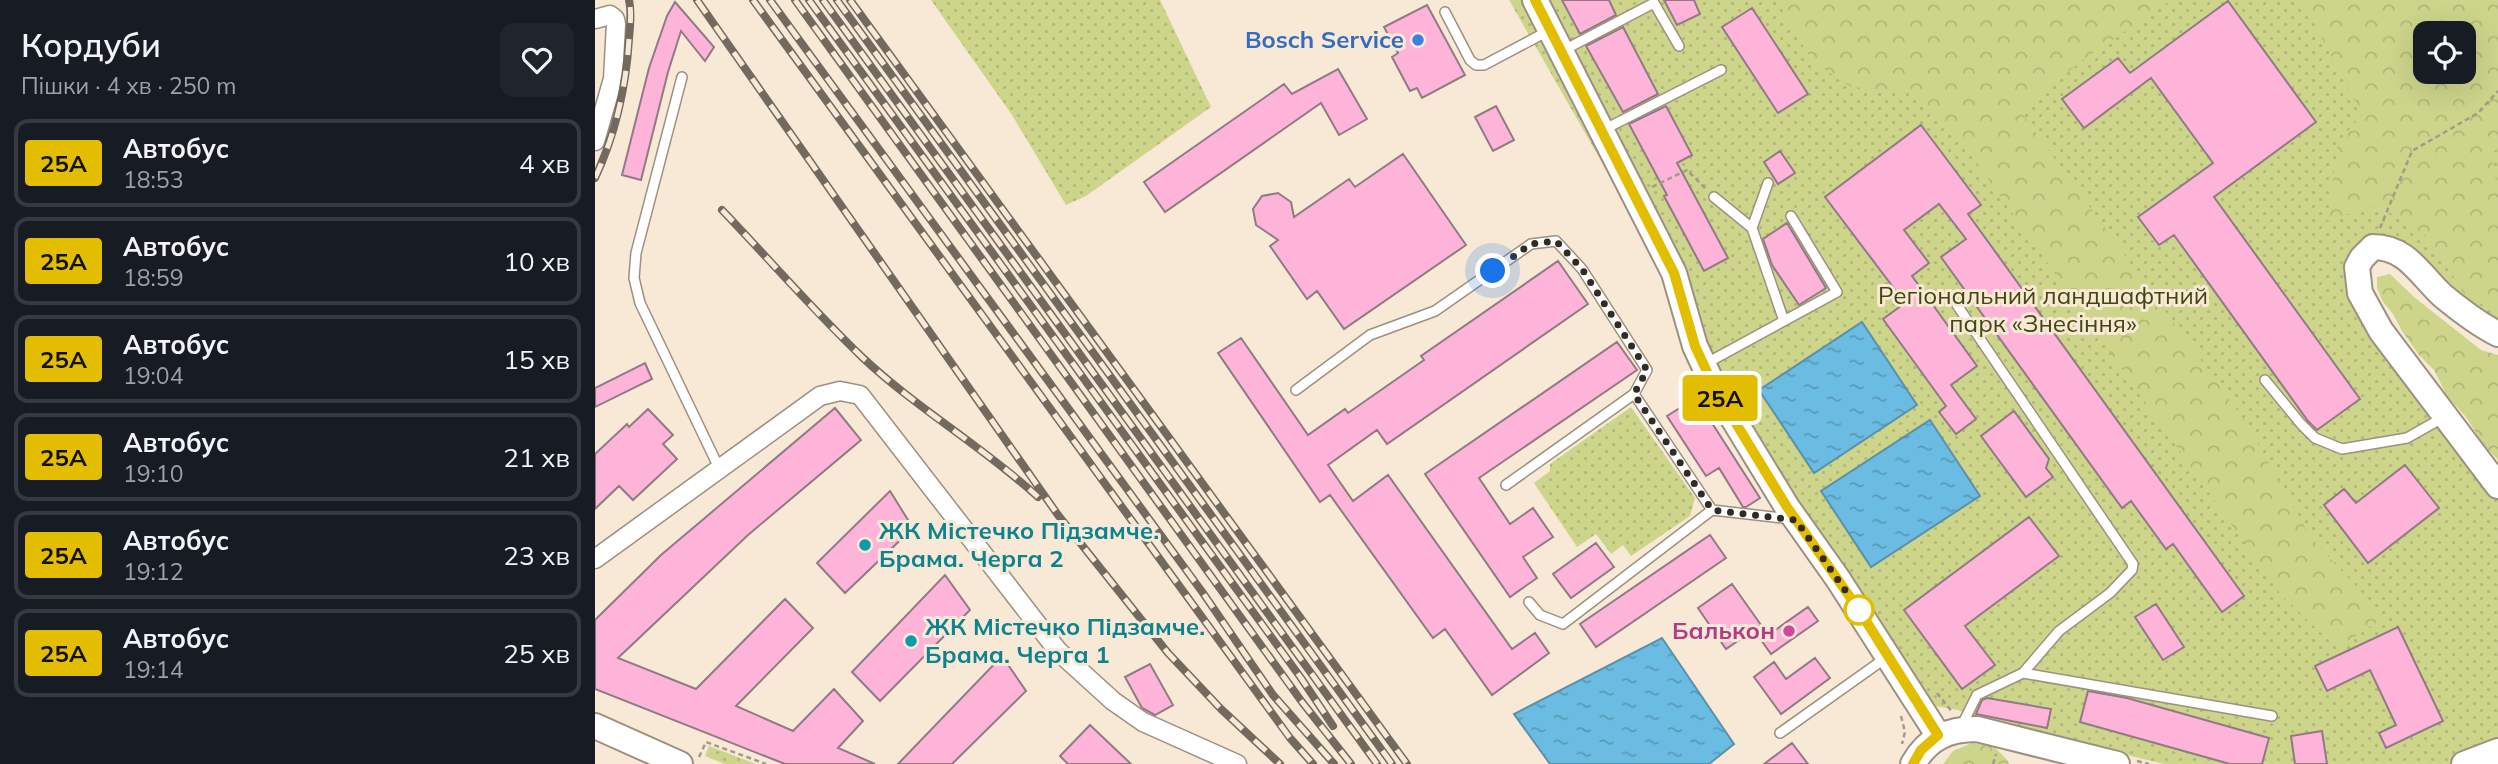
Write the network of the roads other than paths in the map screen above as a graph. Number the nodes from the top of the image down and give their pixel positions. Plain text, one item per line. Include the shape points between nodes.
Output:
1 (1535, 0) edge
2 (1445, 12) dead end
3 (595, 19) edge
4 (1555, 41) junction
5 (1679, 46) dead end
6 (1721, 70) dead end
7 (682, 77) dead end
8 (1601, 130) junction
9 (596, 138) edge
10 (1768, 183) dead end
11 (1714, 197) road end
12 (1791, 216) dead end
13 (1752, 228) junction
14 (1957, 305) dead end
15 (1784, 321) junction
16 (2498, 334) edge
17 (1703, 365) junction
18 (2266, 380) dead end
19 (1296, 390) dead end
20 (1634, 394) junction
21 (2445, 416) junction
22 (720, 470) junction
23 (1506, 485) dead end
24 (2498, 486) edge
25 (1712, 510) junction
26 (1796, 520) junction
27 (595, 559) edge
28 (1529, 602) dead end
29 (1889, 656) junction
30 (2023, 673) junction
31 (2272, 716) dead end
32 (595, 726) edge
33 (1949, 732) junction
34 (1780, 733) dead end
35 (2498, 751) edge
36 (690, 761) edge
37 (1237, 764) edge
38 (1913, 764) edge
39 (2117, 764) edge
40 (2464, 764) edge

1 - 4 street
2 - 4 lane via 1476,65
3 - 9 street via 610,15 617,24 613,79
4 - 5 lane via 1654,4
4 - 8 street
6 - 8 lane
7 - 22 lane via 636,253 634,278 640,303
8 - 17 street via 1674,273
10 - 13 lane
11 - 13 lane
12 - 15 lane via 1837,292
13 - 15 lane
14 - 30 lane via 2133,564 2110,593 2059,631
15 - 17 lane
16 - 21 street via 2442,295 2388,247 2373,247 2362,258 2357,275 2360,293 2381,331
17 - 26 street
18 - 21 lane via 2315,438 2342,449 2407,438
19 - 20 lane via 1370,335 1435,311 1531,244 1556,241 1582,269 1647,370
20 - 23 lane
20 - 25 lane
21 - 24 street
22 - 27 street
22 - 37 street via 820,396 840,391 860,395 1058,651 1143,722
25 - 26 lane
25 - 28 lane via 1563,624 1540,615
26 - 29 street
29 - 33 street
29 - 34 lane
30 - 31 lane
30 - 33 lane via 1977,695
32 - 36 street
33 - 38 street via 1921,750
33 - 39 street via 1977,729
35 - 40 street

